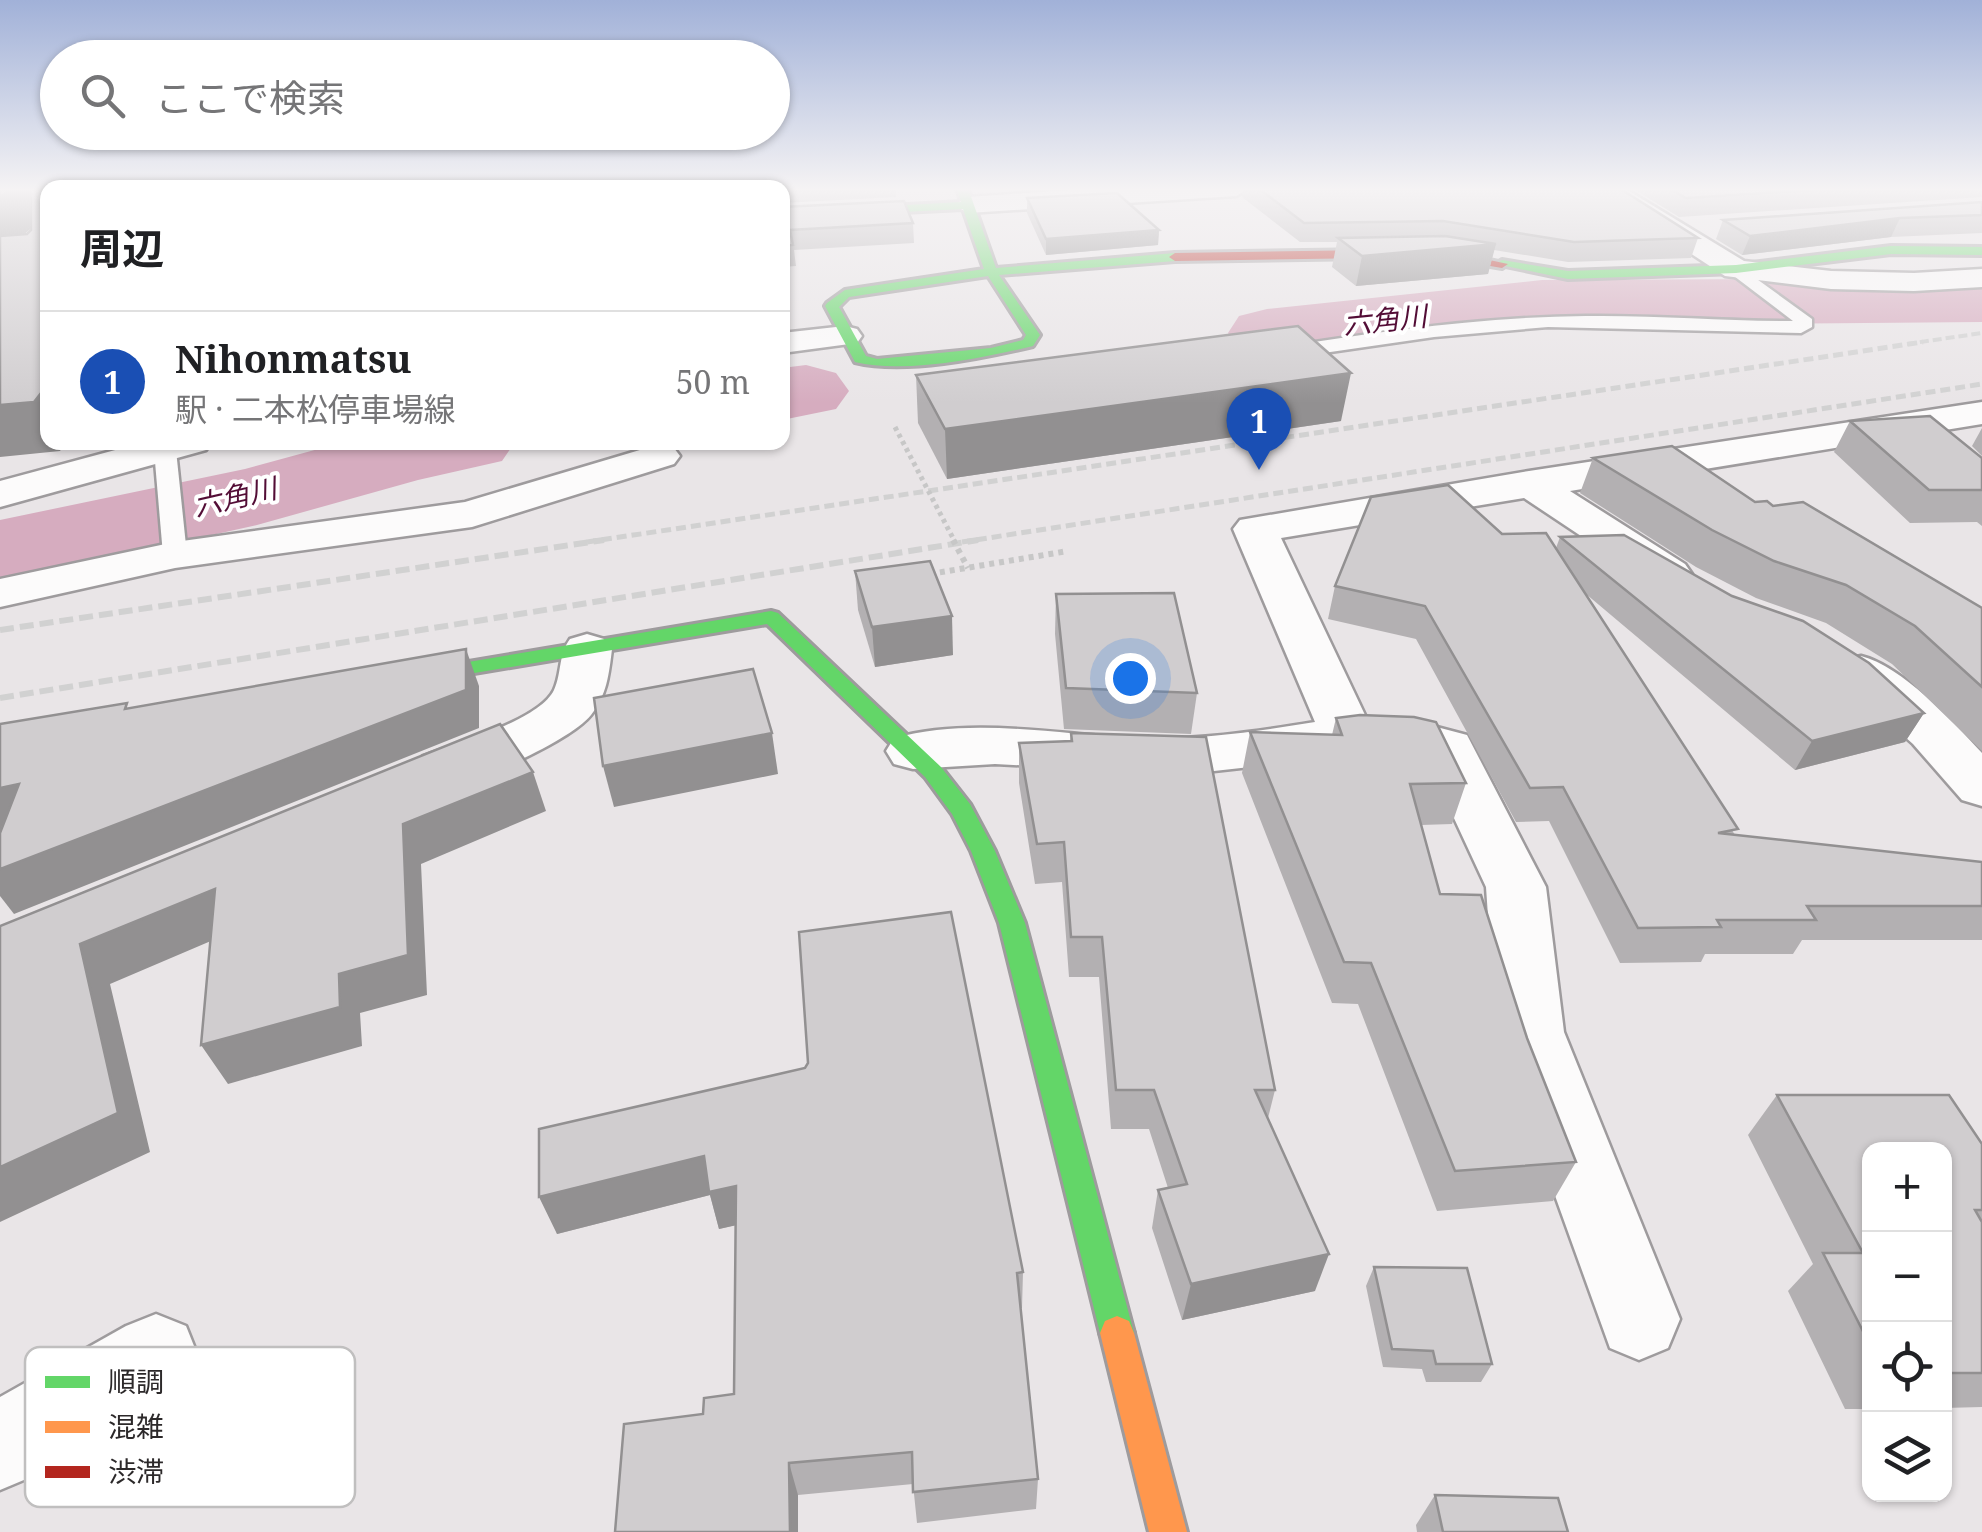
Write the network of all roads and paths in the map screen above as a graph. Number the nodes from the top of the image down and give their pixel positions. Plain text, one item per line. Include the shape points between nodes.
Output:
1 (987, 259) edge
2 (1132, 259) edge
3 (1483, 259) edge
4 (1720, 259) edge
5 (1814, 259) edge
6 (1736, 269) junction
7 (991, 272) junction
8 (1982, 278) edge
9 (845, 336) junction
10 (790, 342) edge
11 (1265, 354) edge
12 (1982, 413) edge
13 (1914, 422) junction
14 (895, 427) dead end
15 (174, 454) edge
16 (660, 456) dead end
17 (1956, 458) edge
18 (1529, 483) junction
19 (0, 494) edge
20 (174, 548) junction
21 (1068, 551) dead end
22 (968, 568) junction
23 (916, 576) edge
24 (0, 593) edge
25 (1707, 596) edge
26 (1823, 647) edge
27 (587, 649) junction
28 (376, 684) edge
29 (1346, 734) junction
30 (913, 750) junction
31 (1982, 787) edge
32 (394, 790) edge
33 (1639, 1318) dead end
34 (25, 1432) edge
35 (0, 1446) edge
36 (1168, 1532) edge

1 - 7 street
2 - 7 street
3 - 6 street via 1553,275
4 - 6 street
5 - 6 street
6 - 8 street via 1831,280
6 - 11 lane via 1806,323 1473,326
7 - 9 street via 845,294 832,306
7 - 9 street via 1033,334 1028,343 877,364 860,359
9 - 10 street
12 - 13 street
13 - 17 street
13 - 18 street
14 - 22 path, bridge
15 - 19 street
15 - 20 lane
16 - 20 street via 472,514
18 - 25 street
18 - 29 street via 1255,529
20 - 24 street
21 - 22 path
22 - 23 path
26 - 31 street via 1872,678
27 - 28 street
27 - 30 street via 772,617
27 - 32 street via 572,706
29 - 30 street via 1246,751 1138,757 955,744
29 - 33 street via 1424,739 1448,748 1516,887 1530,1032
30 - 36 street via 962,810 1012,922
34 - 35 street

